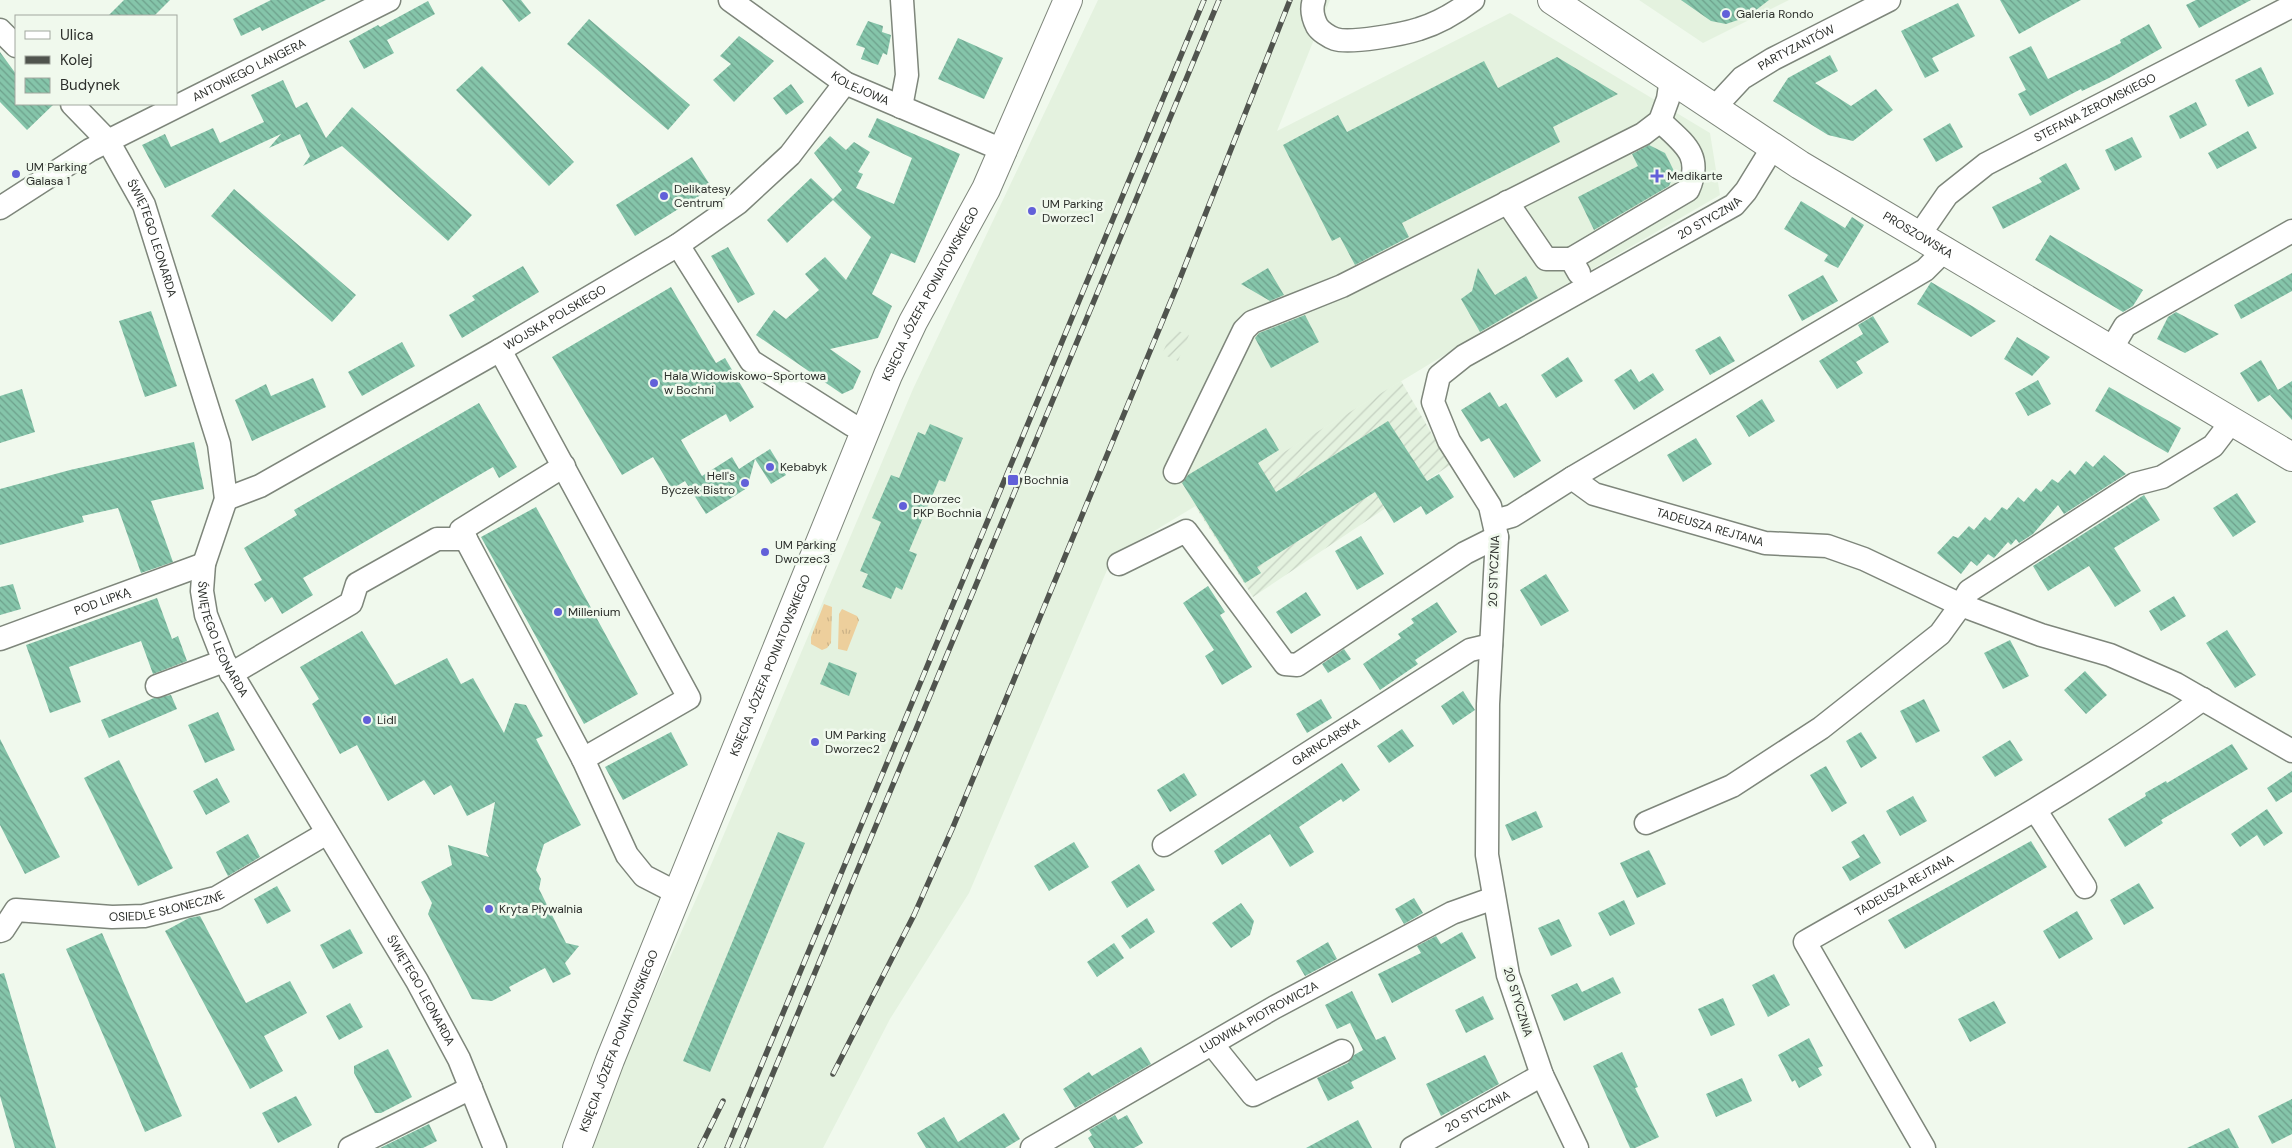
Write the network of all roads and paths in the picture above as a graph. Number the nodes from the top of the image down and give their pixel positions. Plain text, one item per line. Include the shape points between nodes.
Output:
1 (389, 0) edge
2 (730, 0) edge
3 (902, 0) edge
4 (1068, 0) edge
5 (1314, 0) edge
6 (1473, 0) edge
7 (1552, 0) edge
8 (1889, 0) edge
9 (2292, 6) edge
10 (0, 30) edge
11 (15, 45) edge
12 (1671, 79) junction
13 (845, 83) junction
14 (73, 105) edge
15 (901, 107) junction
16 (1714, 107) junction
17 (1660, 121) junction
18 (108, 141) junction
19 (1773, 147) junction
20 (1004, 151) junction
21 (1507, 202) junction
22 (0, 208) edge
23 (2292, 231) edge
24 (1920, 234) junction
25 (678, 245) junction
26 (1946, 249) junction
27 (1572, 259) junction
28 (1586, 288) junction
29 (2112, 348) junction
30 (500, 350) junction
31 (2232, 421) junction
32 (866, 430) junction
33 (2292, 456) edge
34 (564, 466) junction
35 (1175, 472) dead end
36 (1572, 478) junction
37 (226, 500) junction
38 (1496, 529) junction
39 (466, 539) junction
40 (204, 564) junction
41 (1119, 564) dead end
42 (1961, 605) junction
43 (0, 639) edge
44 (1491, 645) junction
45 (227, 667) junction
46 (157, 686) dead end
47 (2203, 699) junction
48 (2292, 752) edge
49 (583, 759) junction
50 (2036, 811) junction
51 (1646, 823) dead end
52 (327, 833) junction
53 (1164, 845) dead end
54 (2085, 887) dead end
55 (679, 894) junction
56 (1494, 898) junction
57 (0, 931) edge
58 (1212, 1044) junction
59 (1342, 1051) dead end
60 (1542, 1075) junction
61 (471, 1088) junction
62 (350, 1148) edge
63 (495, 1148) edge
64 (577, 1148) edge
65 (1032, 1148) edge
66 (1412, 1148) edge
67 (1577, 1148) edge
68 (1924, 1148) edge

1 - 18 street, ANTONIEGO LANGERA
2 - 13 street, KOLEJOWA
3 - 15 street via 907,75
4 - 20 main road, KSIĘCIA JÓZEFA PONIATOWSKIEGO
5 - 6 street via 1314,20 1320,30 1336,40 1376,38 1419,29 1455,14
7 - 12 main road, PROSZOWSKA
8 - 16 street, PARTYZANTÓW via 1773,59 1742,78
9 - 24 street, STEFANA ŻEROMSKIEGO via 1986,164 1947,195
10 - 11 street
12 - 16 main road, PROSZOWSKA
12 - 17 street
13 - 15 street, KOLEJOWA
13 - 25 street, WOJSKA POLSKIEGO via 790,155 738,203
14 - 18 street, ŚWIĘTEGO LEONARDA
15 - 20 street, KOLEJOWA
16 - 19 main road, PROSZOWSKA
17 - 21 street via 1643,134
17 - 27 street via 1687,146 1694,158 1694,176 1688,190
18 - 22 street, ANTONIEGO LANGERA
18 - 37 street, ŚWIĘTEGO LEONARDA via 144,205 219,444
19 - 24 main road, PROSZOWSKA
19 - 28 street, 20 STYCZNIA via 1734,205
20 - 32 main road, KSIĘCIA JÓZEFA PONIATOWSKIEGO via 913,322
21 - 27 street via 1546,259
21 - 35 street via 1342,286 1252,322 1244,330
23 - 29 street via 2125,326
24 - 26 main road, PROSZOWSKA
25 - 30 street, WOJSKA POLSKIEGO
25 - 32 street via 751,361 852,425
26 - 29 main road, PROSZOWSKA
26 - 36 street via 1925,270
27 - 28 street
28 - 38 street, 20 STYCZNIA via 1464,356 1440,376 1434,402 1450,440 1490,506
29 - 31 main road, PROSZOWSKA
30 - 34 street
30 - 37 street, WOJSKA POLSKIEGO via 260,486
31 - 33 main road, PROSZOWSKA
31 - 42 street via 2213,446 2162,477 2127,490 1969,591
32 - 55 main road, KSIĘCIA JÓZEFA PONIATOWSKIEGO
34 - 39 street via 461,530
34 - 49 street via 689,698
36 - 38 street
36 - 42 street, TADEUSZA REJTANA via 1594,494 1765,543 1827,546 1864,559
37 - 40 street, ŚWIĘTEGO LEONARDA
38 - 41 street via 1297,665 1285,664 1186,531
38 - 44 street, 20 STYCZNIA
39 - 45 street via 437,539 357,584 351,603
39 - 49 street
40 - 43 street, POD LIPKĄ
40 - 45 street, ŚWIĘTEGO LEONARDA via 202,591 206,615
42 - 47 street, TADEUSZA REJTANA via 2041,635 2110,655
42 - 51 street via 1940,634 1821,728 1732,786
44 - 53 street, GARNCARSKA via 1470,650
44 - 56 street, 20 STYCZNIA via 1487,855
45 - 46 street
45 - 52 street, ŚWIĘTEGO LEONARDA
47 - 48 street, TADEUSZA REJTANA
47 - 50 street, TADEUSZA REJTANA
49 - 55 street via 627,855 644,876
50 - 54 street
50 - 68 street, TADEUSZA REJTANA via 1805,942
52 - 57 street, OSIEDLE SŁONECZNE via 216,898 144,916 16,910
52 - 61 street, ŚWIĘTEGO LEONARDA via 417,980
55 - 64 main road, KSIĘCIA JÓZEFA PONIATOWSKIEGO
56 - 58 street, LUDWIKA PIOTROWICZA via 1452,913
56 - 60 street, 20 STYCZNIA via 1508,975
58 - 59 street via 1253,1095
58 - 65 street, LUDWIKA PIOTROWICZA
60 - 66 street, 20 STYCZNIA
60 - 67 street, 20 STYCZNIA
61 - 62 street
61 - 63 street, ŚWIĘTEGO LEONARDA

